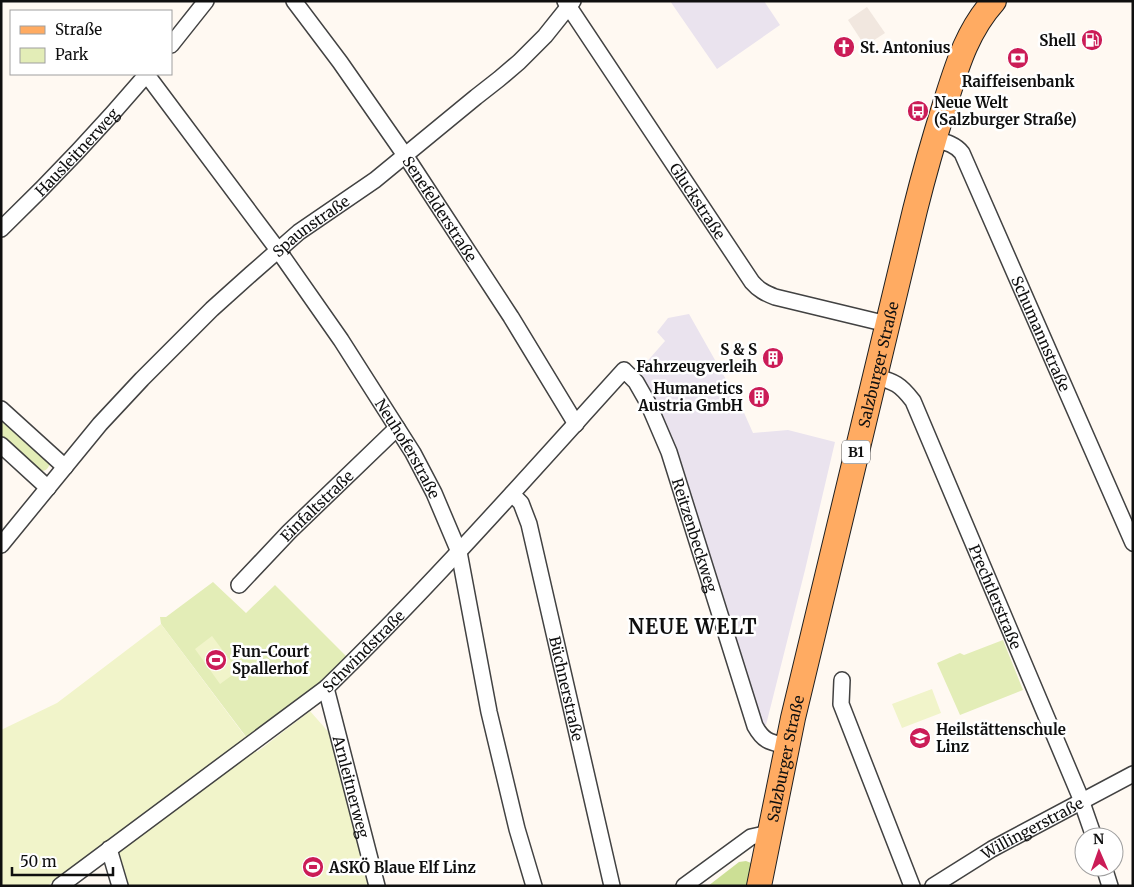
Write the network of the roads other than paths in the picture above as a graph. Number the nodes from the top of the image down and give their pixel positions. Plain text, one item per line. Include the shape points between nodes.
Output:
1 (206, 1) edge
2 (294, 1) edge
3 (994, 1) edge
4 (569, 3) edge
5 (980, 10) edge
6 (172, 44) edge
7 (146, 75) edge
8 (148, 75) edge
9 (934, 139) junction
10 (405, 155) junction
11 (1, 229) edge
12 (278, 250) junction
13 (887, 324) junction
14 (624, 370) joint
15 (874, 376) junction
16 (1, 409) edge
17 (576, 424) junction
18 (397, 428) junction
19 (1, 445) edge
20 (65, 467) junction
21 (48, 488) junction
22 (512, 494) junction
23 (1133, 543) edge
24 (1, 545) edge
25 (458, 552) junction
26 (239, 585) dead end
27 (842, 680) dead end
28 (326, 688) junction
29 (787, 746) junction
30 (1133, 774) edge
31 (1082, 802) junction
32 (1091, 827) edge
33 (770, 837) junction
34 (109, 849) junction
35 (60, 886) edge
36 (120, 886) edge
37 (377, 886) edge
38 (534, 886) edge
39 (612, 886) edge
40 (684, 886) edge
41 (759, 886) edge
42 (912, 886) edge
43 (933, 886) edge

1 - 6 street
2 - 10 street, Senefelderstraße
3 - 5 main road, Salzburger Straße / B1
4 - 10 street, Spaunstraße via 545,36 519,62
4 - 13 street, Gluckstraße via 758,290
5 - 9 main road, Salzburger Straße / B1
7 - 11 street, Hausleitnerweg via 92,137
8 - 12 street, Neuhoferstraße
9 - 13 main road, Salzburger Straße / B1
9 - 23 street, Schumannstraße via 954,145 962,153
10 - 12 street, Spaunstraße
10 - 17 street, Senefelderstraße via 511,317
12 - 18 street, Neuhoferstraße via 346,347
12 - 20 street, Spaunstraße via 142,379
13 - 15 main road, Salzburger Straße / B1
14 - 17 street, Schwindstraße
14 - 29 street, Reitzenbeckweg via 636,382 648,403 669,452 755,726 766,741
15 - 29 main road, Salzburger Straße / B1
15 - 31 street, Prechtlerstraße via 904,389 913,401
16 - 20 street
17 - 22 street, Schwindstraße
18 - 25 street, Neuhoferstraße via 434,493
18 - 26 street, Einfaltstraße
19 - 21 street
20 - 21 street, Spaunstraße
21 - 24 street, Spaunstraße
22 - 25 street, Schwindstraße
22 - 39 street, Büchnerstraße via 521,503 529,524
25 - 28 street, Schwindstraße
25 - 38 street, Neuhoferstraße via 488,707
27 - 42 street via 841,704
28 - 34 street, Schwindstraße
28 - 37 street, Arnleitnerweg
29 - 33 main road, Salzburger Straße / B1
30 - 31 street, Willingerstraße
31 - 32 street, Prechtlerstraße
31 - 43 street, Willingerstraße via 992,849
33 - 40 street via 751,837
33 - 41 main road, Salzburger Straße / B1
34 - 35 street, Schwindstraße
34 - 36 street

